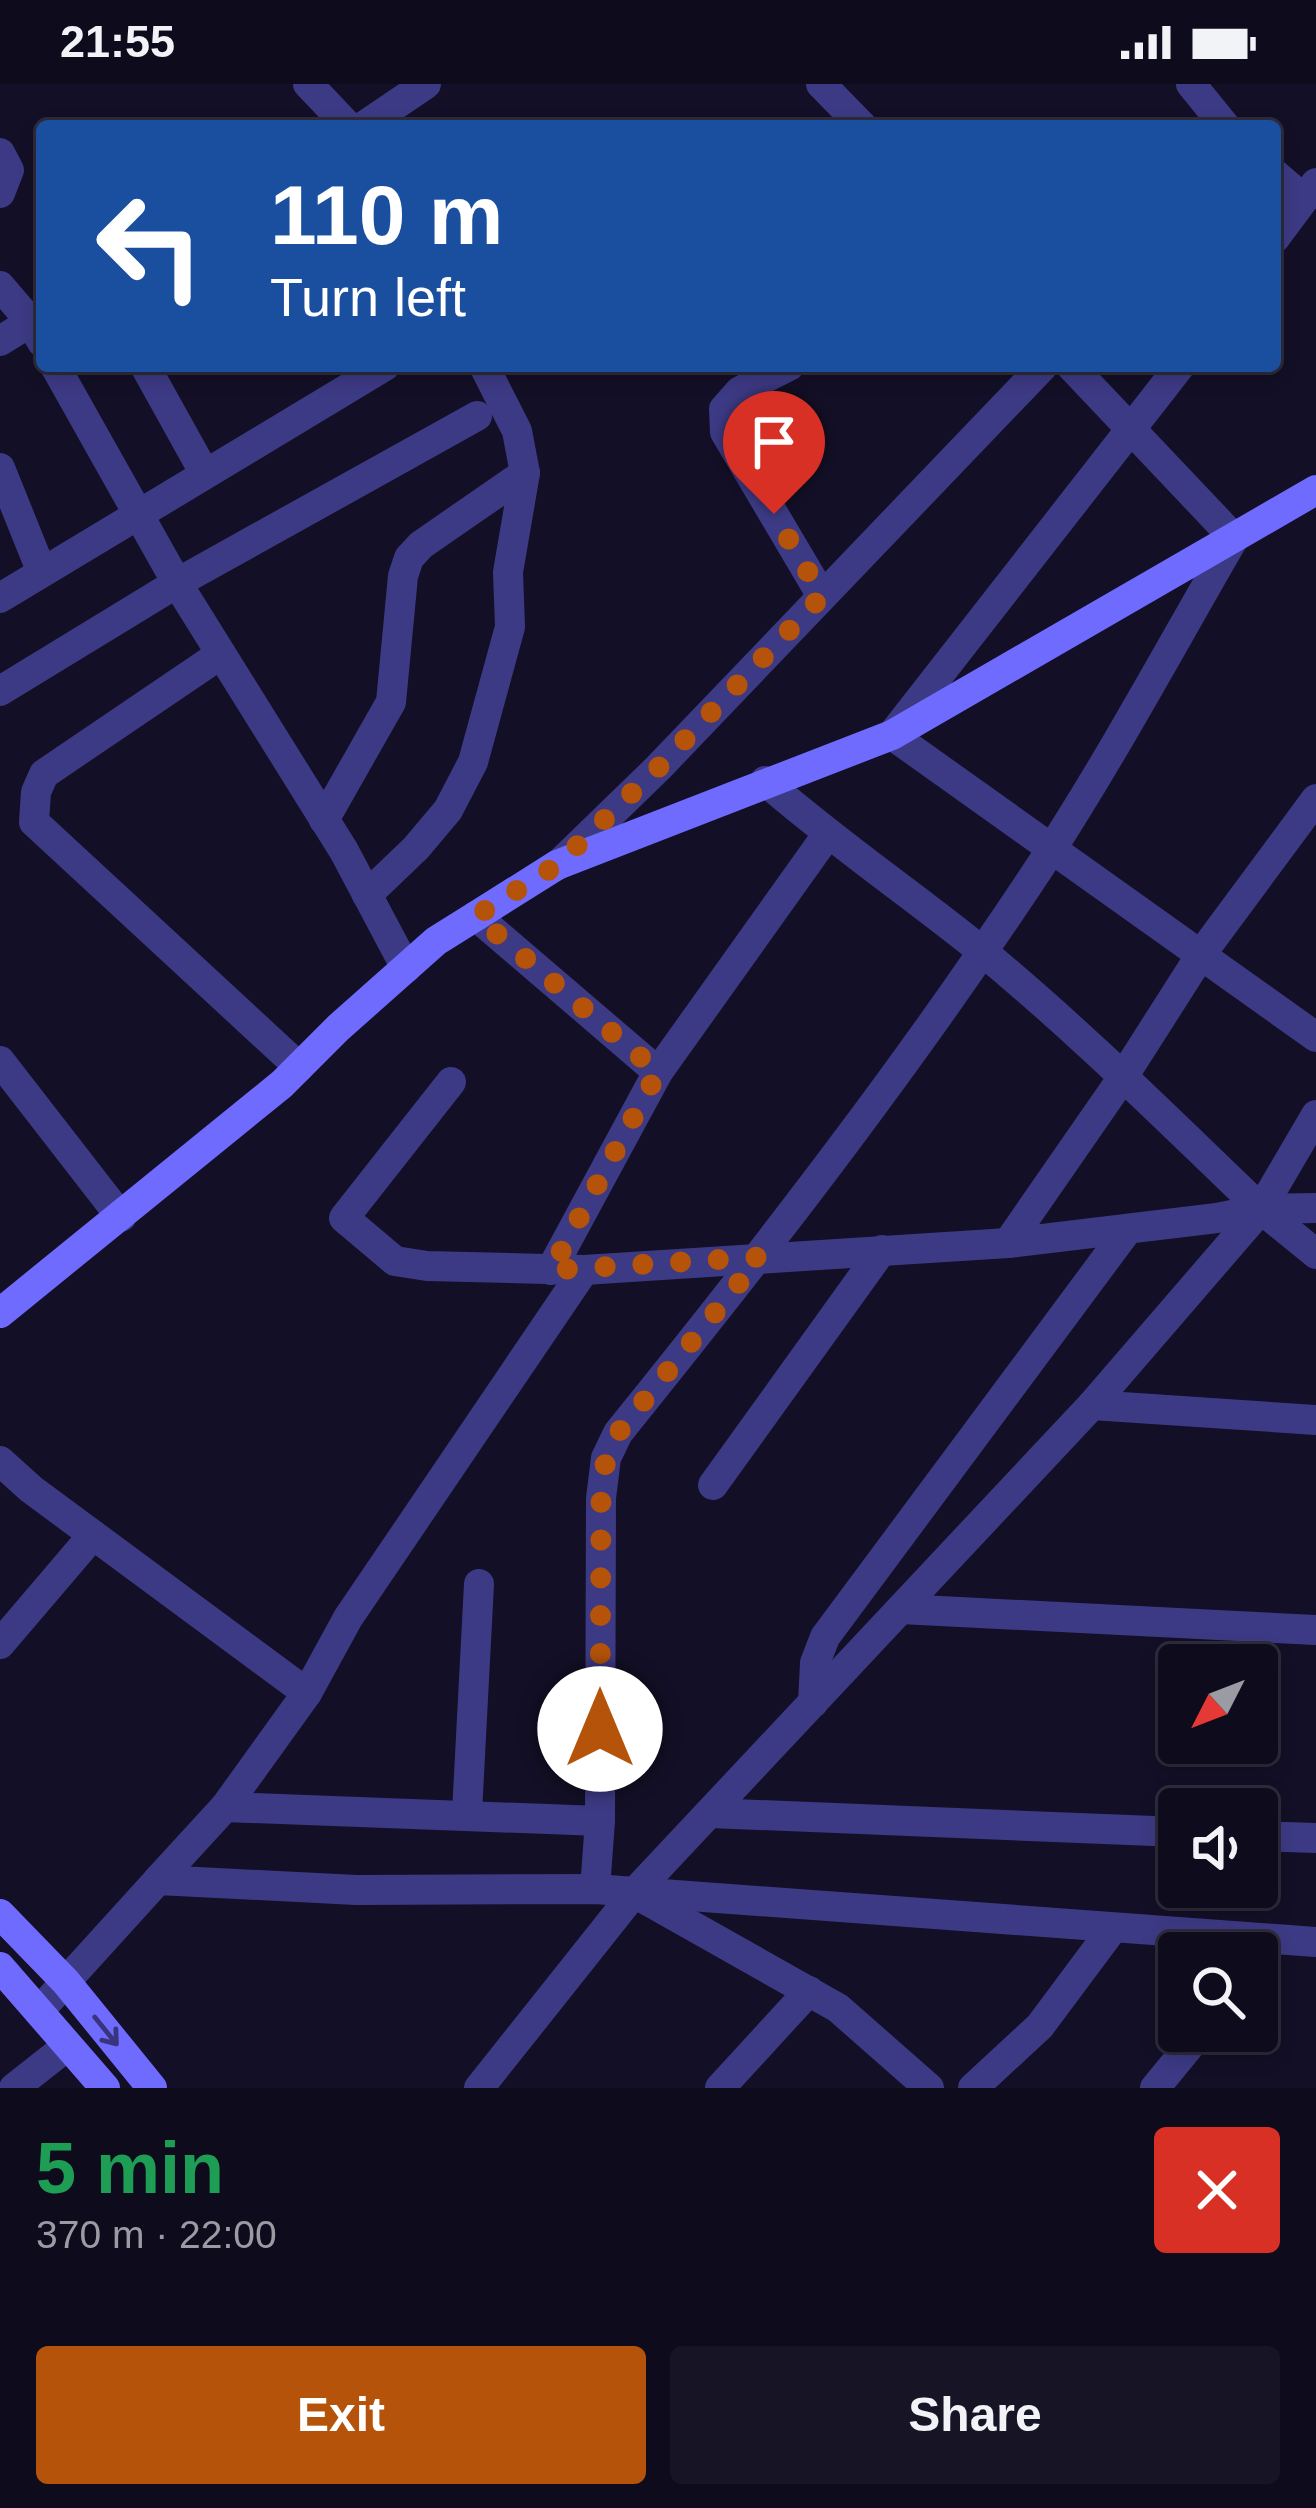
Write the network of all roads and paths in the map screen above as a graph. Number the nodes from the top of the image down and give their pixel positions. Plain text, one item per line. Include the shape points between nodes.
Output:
1 (308, 84) edge
2 (426, 84) edge
3 (821, 84) edge
4 (1191, 84) edge
5 (369, 120) edge
6 (372, 120) edge
7 (856, 120) edge
8 (1220, 120) edge
9 (0, 153) edge
10 (1281, 177) edge
11 (1310, 191) edge
12 (0, 193) edge
13 (1281, 230) edge
14 (0, 286) edge
15 (36, 324) edge
16 (36, 327) edge
17 (0, 341) edge
18 (58, 372) edge
19 (158, 372) edge
20 (375, 372) edge
21 (487, 372) edge
22 (778, 372) edge
23 (1037, 372) edge
24 (1076, 372) edge
25 (1176, 372) edge
26 (477, 416) dead end
27 (1131, 433) junction
28 (0, 469) edge
29 (525, 473) junction
30 (205, 475) junction
31 (1316, 490) edge
32 (138, 514) junction
33 (1234, 538) junction
34 (41, 570) junction
35 (177, 583) junction
36 (822, 596) junction
37 (0, 598) edge
38 (220, 654) junction
39 (0, 691) edge
40 (892, 735) junction
41 (765, 781) junction
42 (1316, 799) edge
43 (324, 820) junction
44 (826, 835) junction
45 (1052, 848) junction
46 (557, 865) junction
47 (367, 896) junction
48 (476, 916) junction
49 (982, 952) junction
50 (1202, 952) junction
51 (406, 968) junction
52 (1316, 1037) edge
53 (0, 1061) edge
54 (299, 1066) junction
55 (658, 1072) junction
56 (1124, 1077) junction
57 (451, 1082) dead end
58 (1316, 1115) edge
59 (1316, 1208) edge
60 (1262, 1209) junction
61 (121, 1217) junction
62 (1128, 1229) junction
63 (1007, 1243) junction
64 (882, 1250) junction
65 (1316, 1254) edge
66 (760, 1257) junction
67 (551, 1270) junction
68 (584, 1270) junction
69 (0, 1313) edge
70 (1092, 1405) junction
71 (1316, 1420) edge
72 (0, 1461) edge
73 (713, 1485) dead end
74 (93, 1534) junction
75 (479, 1584) dead end
76 (901, 1609) junction
77 (1316, 1630) edge
78 (0, 1644) edge
79 (307, 1693) junction
80 (813, 1703) junction
81 (225, 1807) junction
82 (466, 1813) junction
83 (710, 1813) junction
84 (600, 1821) junction
85 (1158, 1831) edge
86 (1278, 1837) edge
87 (1316, 1838) edge
88 (158, 1880) junction
89 (595, 1889) junction
90 (634, 1893) junction
91 (0, 1914) edge
92 (1113, 1928) junction
93 (1316, 1942) edge
94 (0, 1967) edge
95 (66, 1982) junction
96 (808, 1991) junction
97 (40, 2010) junction
98 (66, 2047) junction
99 (1184, 2052) edge
100 (14, 2088) edge
101 (105, 2088) edge
102 (152, 2088) edge
103 (479, 2088) edge
104 (720, 2088) edge
105 (929, 2088) edge
106 (973, 2088) edge
107 (1155, 2088) edge

1 - 5 street
2 - 6 street
3 - 7 street
4 - 8 street
9 - 12 street via 9,170
10 - 11 street
11 - 13 street
14 - 15 street
16 - 17 street
18 - 32 street
19 - 30 street
20 - 30 street
21 - 29 street via 517,431
22 - 36 street via 724,409 725,432
23 - 36 street
24 - 27 street
25 - 27 street
26 - 35 street
27 - 33 street
27 - 40 street
28 - 34 street
29 - 43 street via 410,558 392,702
29 - 47 street via 508,572 510,627 473,762 448,810
30 - 32 street
31 - 33 street
32 - 34 street
32 - 35 street
33 - 40 street
33 - 45 street
34 - 37 street
35 - 38 street
35 - 39 street
36 - 46 street
38 - 43 street
38 - 54 street via 44,774 34,822
40 - 41 street
40 - 45 street
41 - 44 street
41 - 46 street
42 - 50 street
43 - 47 street
44 - 49 street
44 - 55 street
45 - 49 street
45 - 50 street
46 - 48 street
47 - 51 street
48 - 51 street
48 - 55 street
49 - 56 street
49 - 66 street
50 - 52 street
50 - 56 street
51 - 54 street
53 - 61 street
54 - 61 street
55 - 67 street
56 - 60 street
56 - 63 street
57 - 67 street via 344,1218 395,1261
58 - 60 street
59 - 60 street
60 - 62 street
60 - 65 street
60 - 70 street
61 - 69 street
62 - 63 street
62 - 80 street via 825,1637
63 - 64 street
64 - 66 street
64 - 73 street
66 - 68 street
66 - 84 street via 606,1458
67 - 68 street
68 - 79 street via 348,1618
70 - 71 street
70 - 76 street
72 - 74 street
74 - 78 street
74 - 79 street
75 - 82 street
76 - 77 street
76 - 80 street
79 - 81 street
80 - 83 street
81 - 82 street
81 - 88 street
82 - 84 street
83 - 85 street
83 - 90 street
84 - 89 street
86 - 87 street
88 - 89 street
88 - 95 street
89 - 90 street
90 - 92 street
90 - 96 street
90 - 103 street
91 - 95 street
92 - 93 street
92 - 106 street via 1040,2026
94 - 97 street
95 - 97 street
95 -> 102 street
96 - 104 street
96 - 105 street
97 - 98 street
98 - 100 street
98 - 101 street
99 - 107 street

